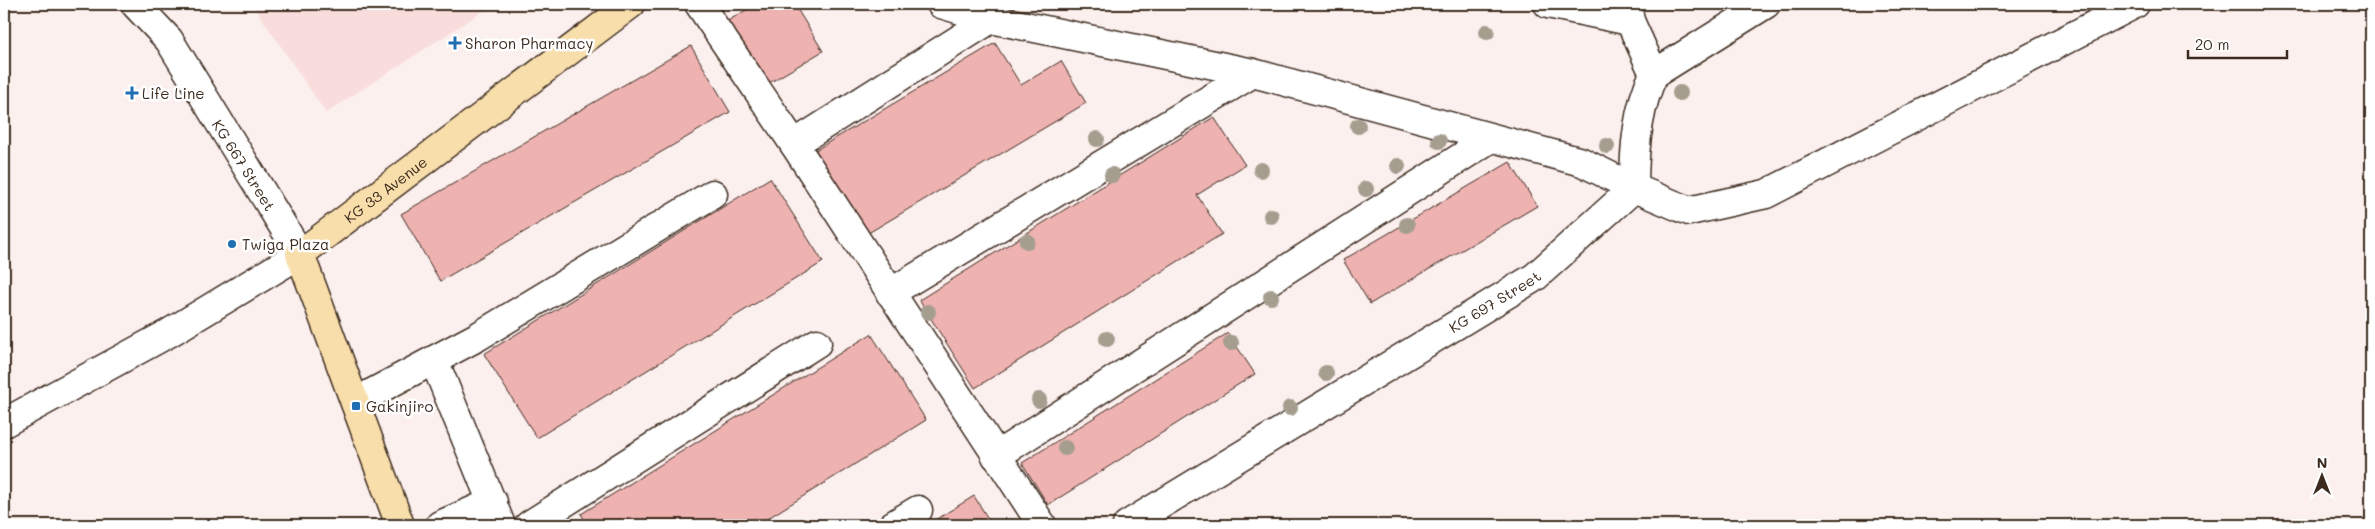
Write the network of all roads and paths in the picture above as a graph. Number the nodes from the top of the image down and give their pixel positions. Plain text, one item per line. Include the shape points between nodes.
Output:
1 (135, 4) edge
2 (631, 4) edge
3 (699, 4) edge
4 (941, 4) edge
5 (1548, 4) edge
6 (1766, 4) edge
7 (2136, 4) edge
8 (1629, 12) edge
9 (991, 19) junction
10 (1253, 73) junction
11 (1654, 74) junction
12 (1491, 138) junction
13 (794, 144) junction
14 (1634, 188) junction
15 (713, 194) dead end
16 (300, 254) junction
17 (890, 293) junction
18 (817, 343) dead end
19 (434, 360) junction
20 (355, 402) junction
21 (4, 423) edge
22 (996, 456) junction
23 (918, 510) dead end
24 (497, 514) edge
25 (400, 525) edge
26 (440, 525) edge
27 (529, 525) edge
28 (892, 525) edge
29 (1042, 525) edge
30 (1127, 525) edge

1 - 16 street, KG 667 Street via 169,40
2 - 16 main road, KG 33 Avenue
3 - 13 street
4 - 9 street
5 - 8 street
6 - 11 street
7 - 14 street via 1766,194 1689,211
8 - 11 street
9 - 10 street
9 - 13 street
10 - 12 street
10 - 17 street
11 - 14 street via 1645,92 1640,120
12 - 14 street via 1582,162
12 - 22 street
13 - 17 street
14 - 30 street, KG 697 Street via 1535,277
15 - 19 street
16 - 20 main road
16 - 21 street via 169,333
17 - 22 street
18 - 27 street
19 - 20 street
19 - 24 street
20 - 25 main road
22 - 29 street
23 - 28 street
24 - 26 street

